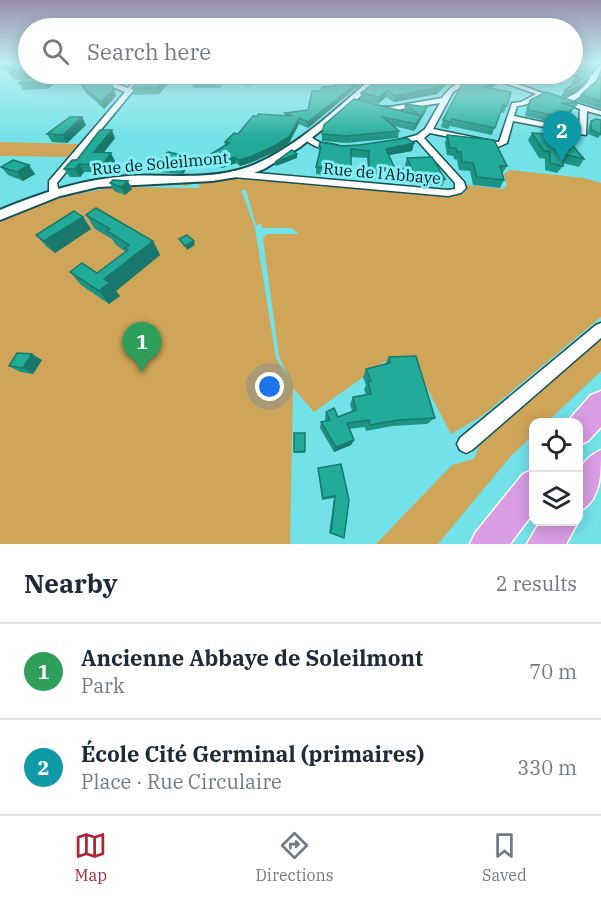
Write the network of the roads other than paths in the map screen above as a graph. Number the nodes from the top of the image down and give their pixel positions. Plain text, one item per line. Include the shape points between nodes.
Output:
1 (123, 88) edge
2 (132, 88) edge
3 (369, 88) edge
4 (453, 88) edge
5 (527, 88) edge
6 (586, 88) edge
7 (130, 91) junction
8 (541, 93) junction
9 (549, 96) edge
10 (558, 99) edge
11 (445, 100) junction
12 (567, 102) junction
13 (357, 103) junction
14 (584, 108) junction
15 (601, 113) edge
16 (511, 118) junction
17 (424, 134) junction
18 (311, 140) junction
19 (389, 143) edge
20 (345, 147) edge
21 (269, 160) junction
22 (233, 174) junction
23 (281, 178) junction
24 (54, 192) junction
25 (0, 214) edge
26 (601, 329) edge
27 (601, 405) edge
28 (583, 426) edge
29 (466, 444) dead end
30 (601, 466) edge
31 (529, 491) edge
32 (583, 491) edge
33 (558, 526) edge
34 (488, 544) edge
35 (545, 544) edge

1 - 7 street
2 - 7 street
3 - 13 street, Rue de Soleilmont
4 - 11 street
5 - 8 street
6 - 12 street
7 - 24 street via 52,183
8 - 9 street
8 - 16 street via 522,104 514,104
10 - 12 street
11 - 13 street via 390,109
11 - 17 street
12 - 14 street
13 - 18 street, Rue de Soleilmont
14 - 15 street
14 - 16 street via 583,133
16 - 17 street via 503,143 498,145
17 - 19 street
17 - 23 street, Rue de l'Abbaye via 421,141 459,182 458,192
18 - 20 street
18 - 21 street, Rue de Soleilmont
21 - 22 street, Rue de Soleilmont via 255,169
21 - 23 street via 267,172
22 - 23 street, Rue de l'Abbaye
22 - 24 street, Rue de Soleilmont via 169,181 114,181
24 - 25 street, Rue de Soleilmont
26 - 29 street
27 - 28 highway
30 - 32 highway
31 - 34 highway
33 - 35 highway

